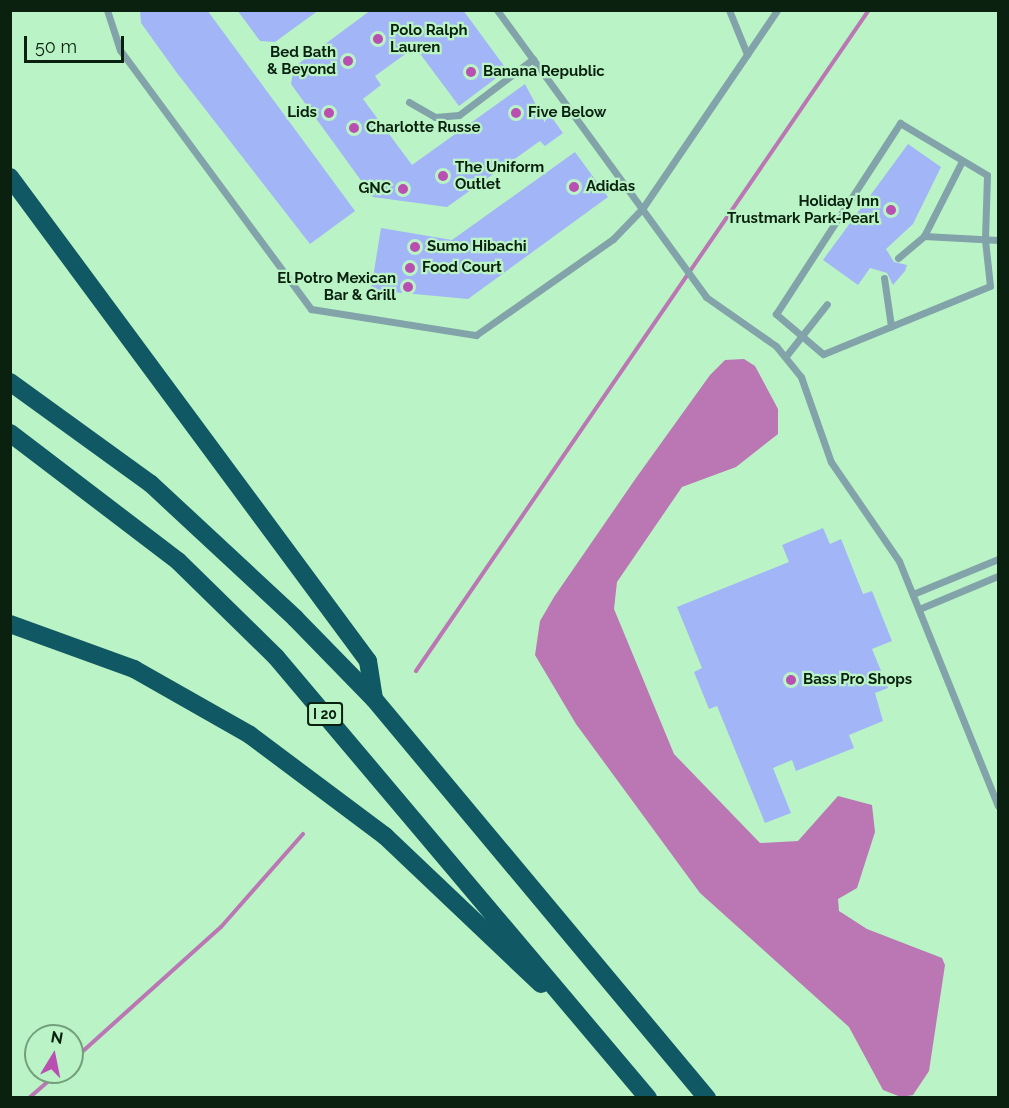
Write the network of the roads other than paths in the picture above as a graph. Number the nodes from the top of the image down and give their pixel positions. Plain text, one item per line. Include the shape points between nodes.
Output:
1 (107, 10) edge
2 (498, 10) edge
3 (729, 10) edge
4 (777, 10) edge
5 (747, 54) junction
6 (532, 59) junction
7 (409, 102) dead end
8 (963, 161) junction
9 (10, 177) edge
10 (642, 209) junction
11 (924, 236) junction
12 (985, 240) junction
13 (999, 240) edge
14 (898, 258) dead end
15 (884, 278) dead end
16 (827, 304) dead end
17 (891, 326) junction
18 (803, 336) junction
19 (786, 356) junction
20 (10, 382) edge
21 (10, 433) edge
22 (999, 559) edge
23 (999, 576) edge
24 (913, 594) junction
25 (919, 609) junction
26 (10, 624) edge
27 (374, 699) junction
28 (999, 806) edge
29 (597, 1036) junction
30 (648, 1098) edge
31 (707, 1098) edge

1 - 10 lane via 120,50 311,309 476,335 613,239
2 - 6 lane
3 - 5 lane
4 - 5 lane
5 - 10 lane
6 - 7 lane via 459,115 435,117
6 - 10 lane
8 - 11 lane
8 - 12 lane via 987,175
8 - 18 lane via 900,123 776,314
9 - 27 highway via 368,661
10 - 19 lane via 706,297
11 - 12 lane
11 - 14 lane
12 - 13 lane
12 - 17 lane via 990,286
15 - 17 lane
16 - 18 lane
17 - 18 lane via 823,354
18 - 19 lane
19 - 24 lane via 810,397 831,462 898,561
20 - 27 highway via 151,484 228,552
21 - 29 highway, I 20 via 177,561 276,657
22 - 24 lane
23 - 25 lane
24 - 25 lane
25 - 28 lane
26 - 29 highway via 149,676 289,762 428,874
27 - 31 highway
29 - 30 highway, I 20

